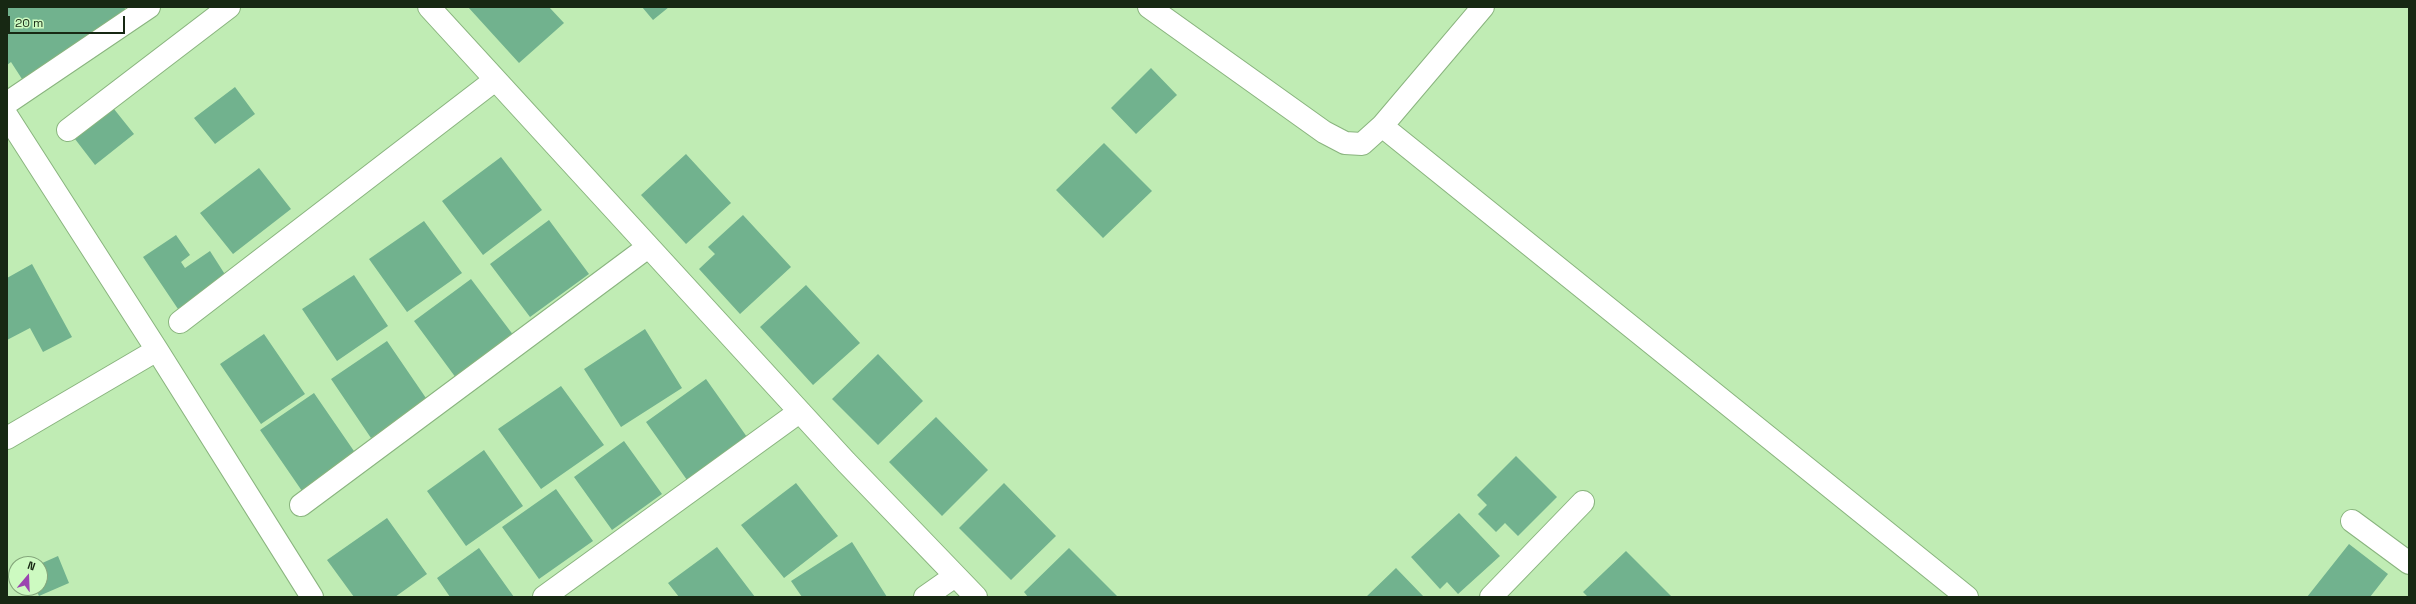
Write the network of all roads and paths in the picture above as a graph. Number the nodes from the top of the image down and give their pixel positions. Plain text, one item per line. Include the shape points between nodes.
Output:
1 (149, 7) edge
2 (229, 7) edge
3 (429, 7) edge
4 (1149, 7) edge
5 (1483, 7) edge
6 (495, 80) junction
7 (7, 103) edge
8 (7, 116) edge
9 (1382, 126) junction
10 (68, 130) dead end
11 (648, 247) junction
12 (180, 322) dead end
13 (157, 350) junction
14 (800, 412) junction
15 (7, 438) edge
16 (1584, 502) dead end
17 (300, 505) dead end
18 (2352, 521) dead end
19 (2409, 563) edge
20 (956, 576) junction
21 (312, 597) edge
22 (544, 597) edge
23 (925, 597) edge
24 (976, 597) edge
25 (1491, 597) edge
26 (1967, 597) edge

1 - 7 street
2 - 10 street
3 - 6 street
4 - 9 street via 1324,132 1345,142 1362,144
5 - 9 street
6 - 11 street
6 - 12 street
8 - 13 street
9 - 26 street
11 - 14 street
11 - 17 street
13 - 15 street
13 - 21 street
14 - 20 street
14 - 22 street
16 - 25 street
18 - 19 street
20 - 23 street
20 - 24 street

